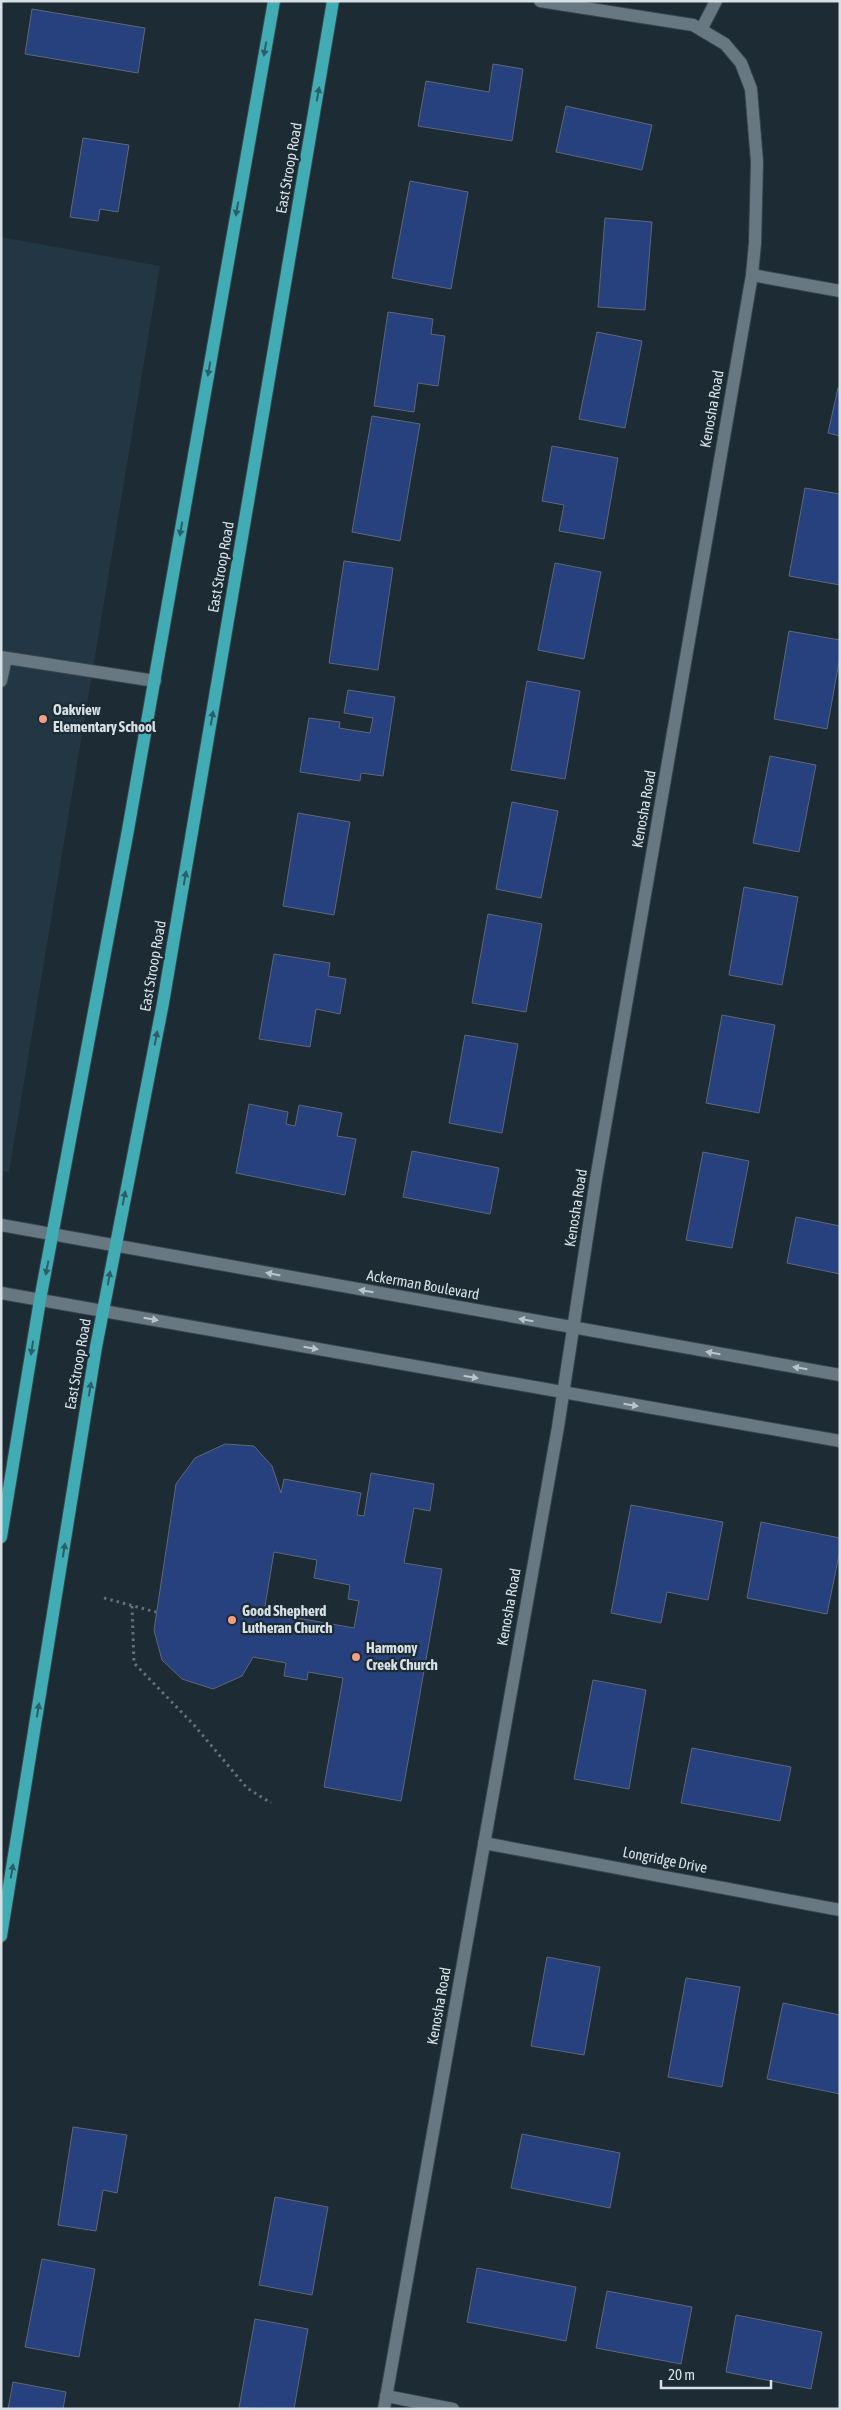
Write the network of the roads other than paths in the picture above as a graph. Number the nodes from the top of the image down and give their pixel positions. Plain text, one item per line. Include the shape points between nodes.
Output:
1 (274, 1) edge
2 (333, 1) edge
3 (540, 1) edge
4 (716, 1) edge
5 (702, 28) junction
6 (752, 275) junction
7 (840, 291) edge
8 (4, 658) edge
9 (1, 681) edge
10 (155, 681) junction
11 (1, 1225) edge
12 (54, 1235) junction
13 (115, 1246) junction
14 (1, 1293) edge
15 (40, 1300) junction
16 (103, 1310) junction
17 (574, 1329) junction
18 (840, 1375) edge
19 (563, 1394) junction
20 (840, 1441) edge
21 (1, 1536) edge
22 (484, 1843) junction
23 (840, 1910) edge
24 (1, 1936) edge
25 (385, 2403) edge
26 (453, 2409) edge

1 -> 10 main road
13 -> 2 main road, East Stroop Road via 165,994
3 - 5 street
4 - 5 street
5 - 6 street, Kenosha Road via 725,44 741,63 751,89 757,162
6 - 7 street
6 - 17 street, Kenosha Road via 598,1170
8 - 9 street
8 - 10 street
10 - 12 main road
11 - 12 street, Ackerman Boulevard
12 - 13 street, Ackerman Boulevard
12 -> 15 main road
16 -> 13 main road, East Stroop Road
17 -> 13 street, Ackerman Boulevard
14 - 15 street
15 - 16 street
15 -> 21 main road
16 -> 19 street
24 -> 16 main road, East Stroop Road
18 -> 17 street, Ackerman Boulevard
17 - 19 street, Kenosha Road
19 -> 20 street
19 - 22 street, Kenosha Road
22 - 23 street, Longridge Drive
22 - 25 street, Kenosha Road
25 - 26 street

